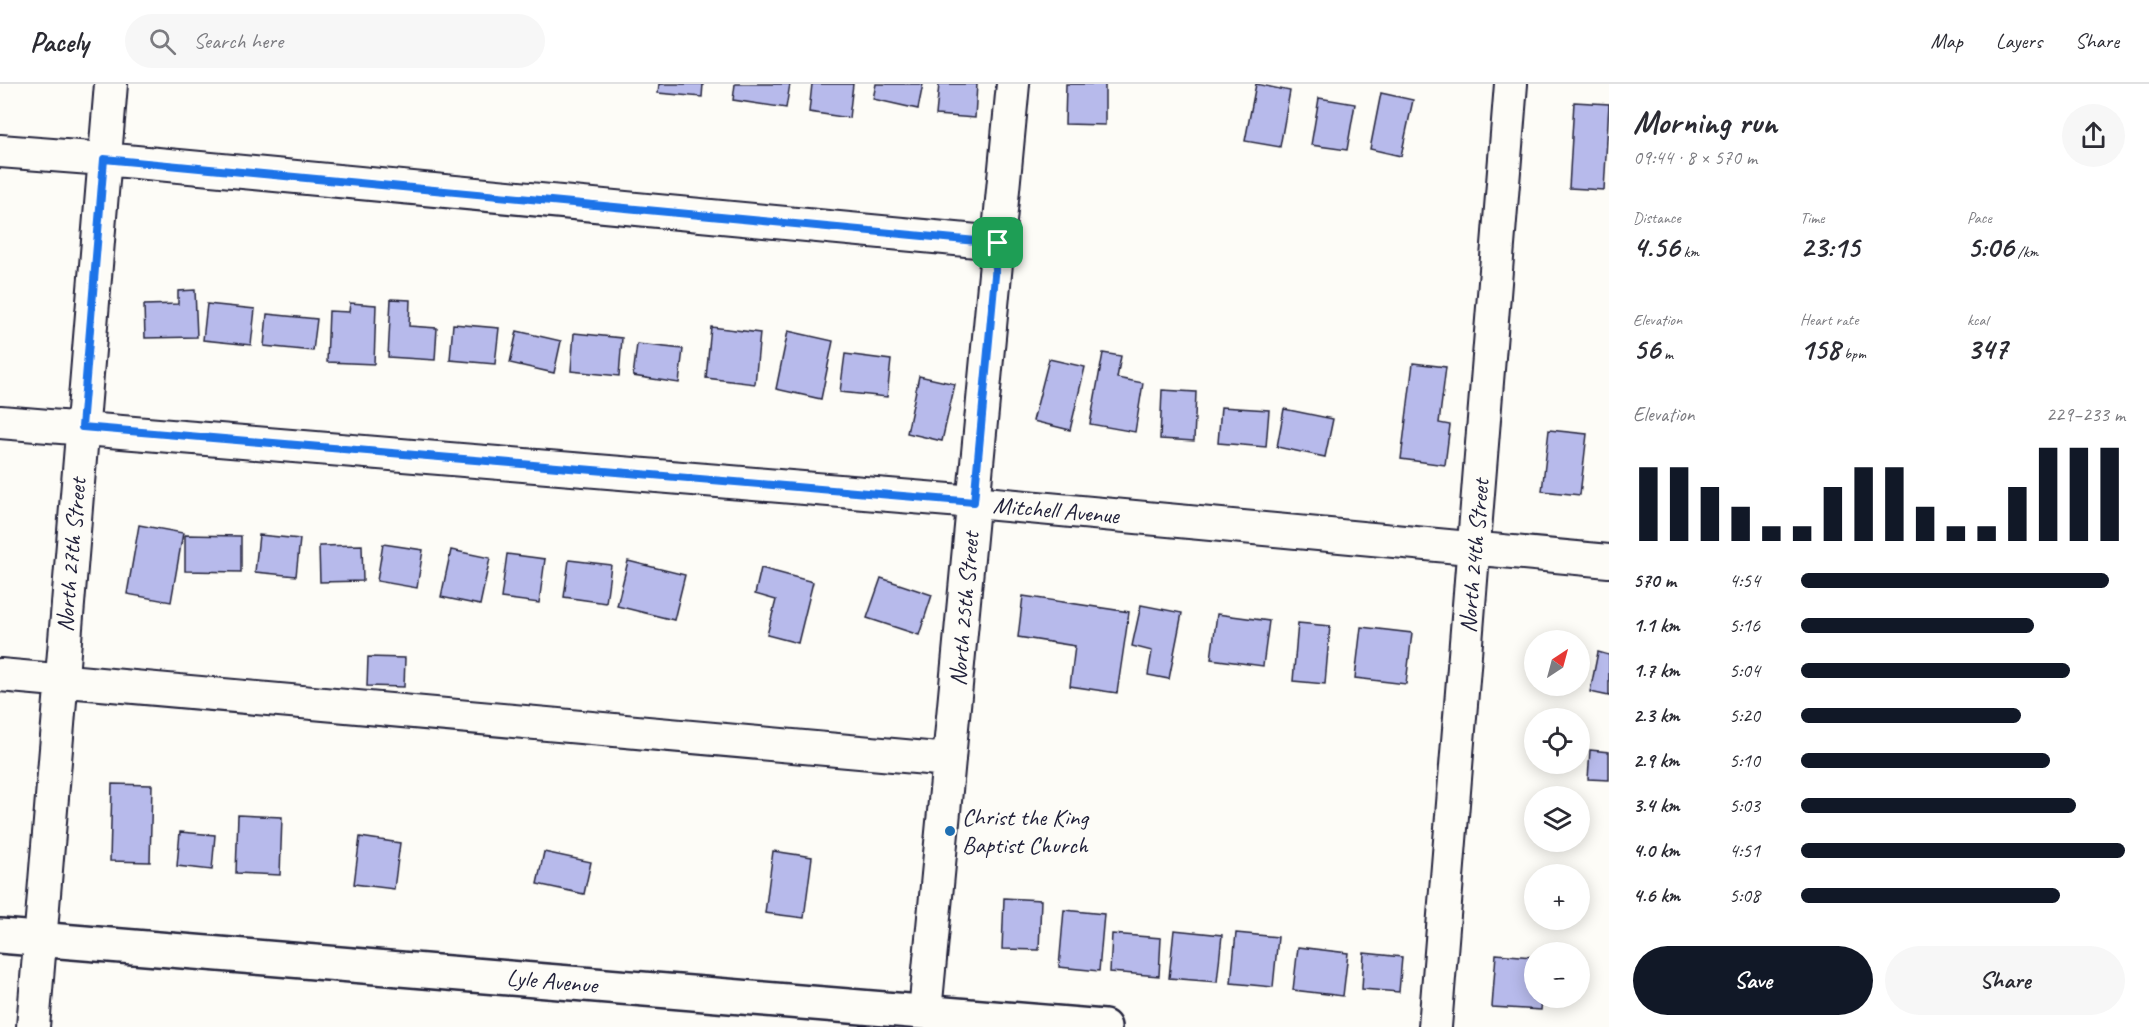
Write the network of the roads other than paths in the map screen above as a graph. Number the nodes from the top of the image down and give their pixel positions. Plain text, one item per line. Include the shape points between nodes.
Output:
1 (111, 84) edge
2 (1013, 84) edge
3 (1511, 84) edge
4 (0, 151) edge
5 (104, 159) junction
6 (998, 243) junction
7 (0, 422) edge
8 (82, 427) junction
9 (974, 502) junction
10 (1475, 549) junction
11 (1609, 561) edge
12 (0, 675) edge
13 (61, 681) junction
14 (949, 760) junction
15 (0, 936) edge
16 (39, 939) junction
17 (925, 1020) edge
18 (33, 1027) edge
19 (1104, 1027) edge
20 (1435, 1027) edge

1 - 5 street, North 27th Street
2 - 6 street, North 25th Street
3 - 10 street, North 24th Street
4 - 5 street
5 - 6 street
5 - 8 street, North 27th Street
6 - 9 street, North 25th Street
7 - 8 street, Mitchell Avenue
8 - 9 street, Mitchell Avenue
8 - 13 street, North 27th Street
9 - 10 street, Mitchell Avenue
9 - 14 street, North 25th Street
10 - 11 street, Mitchell Avenue
10 - 20 street, North 24th Street
12 - 13 street
13 - 14 street
13 - 16 street, North 27th Street
14 - 17 street, North 25th Street
15 - 16 main road, Lyle Avenue
16 - 17 main road, Lyle Avenue
16 - 18 street, North 27th Street
17 - 19 main road, Lyle Avenue

